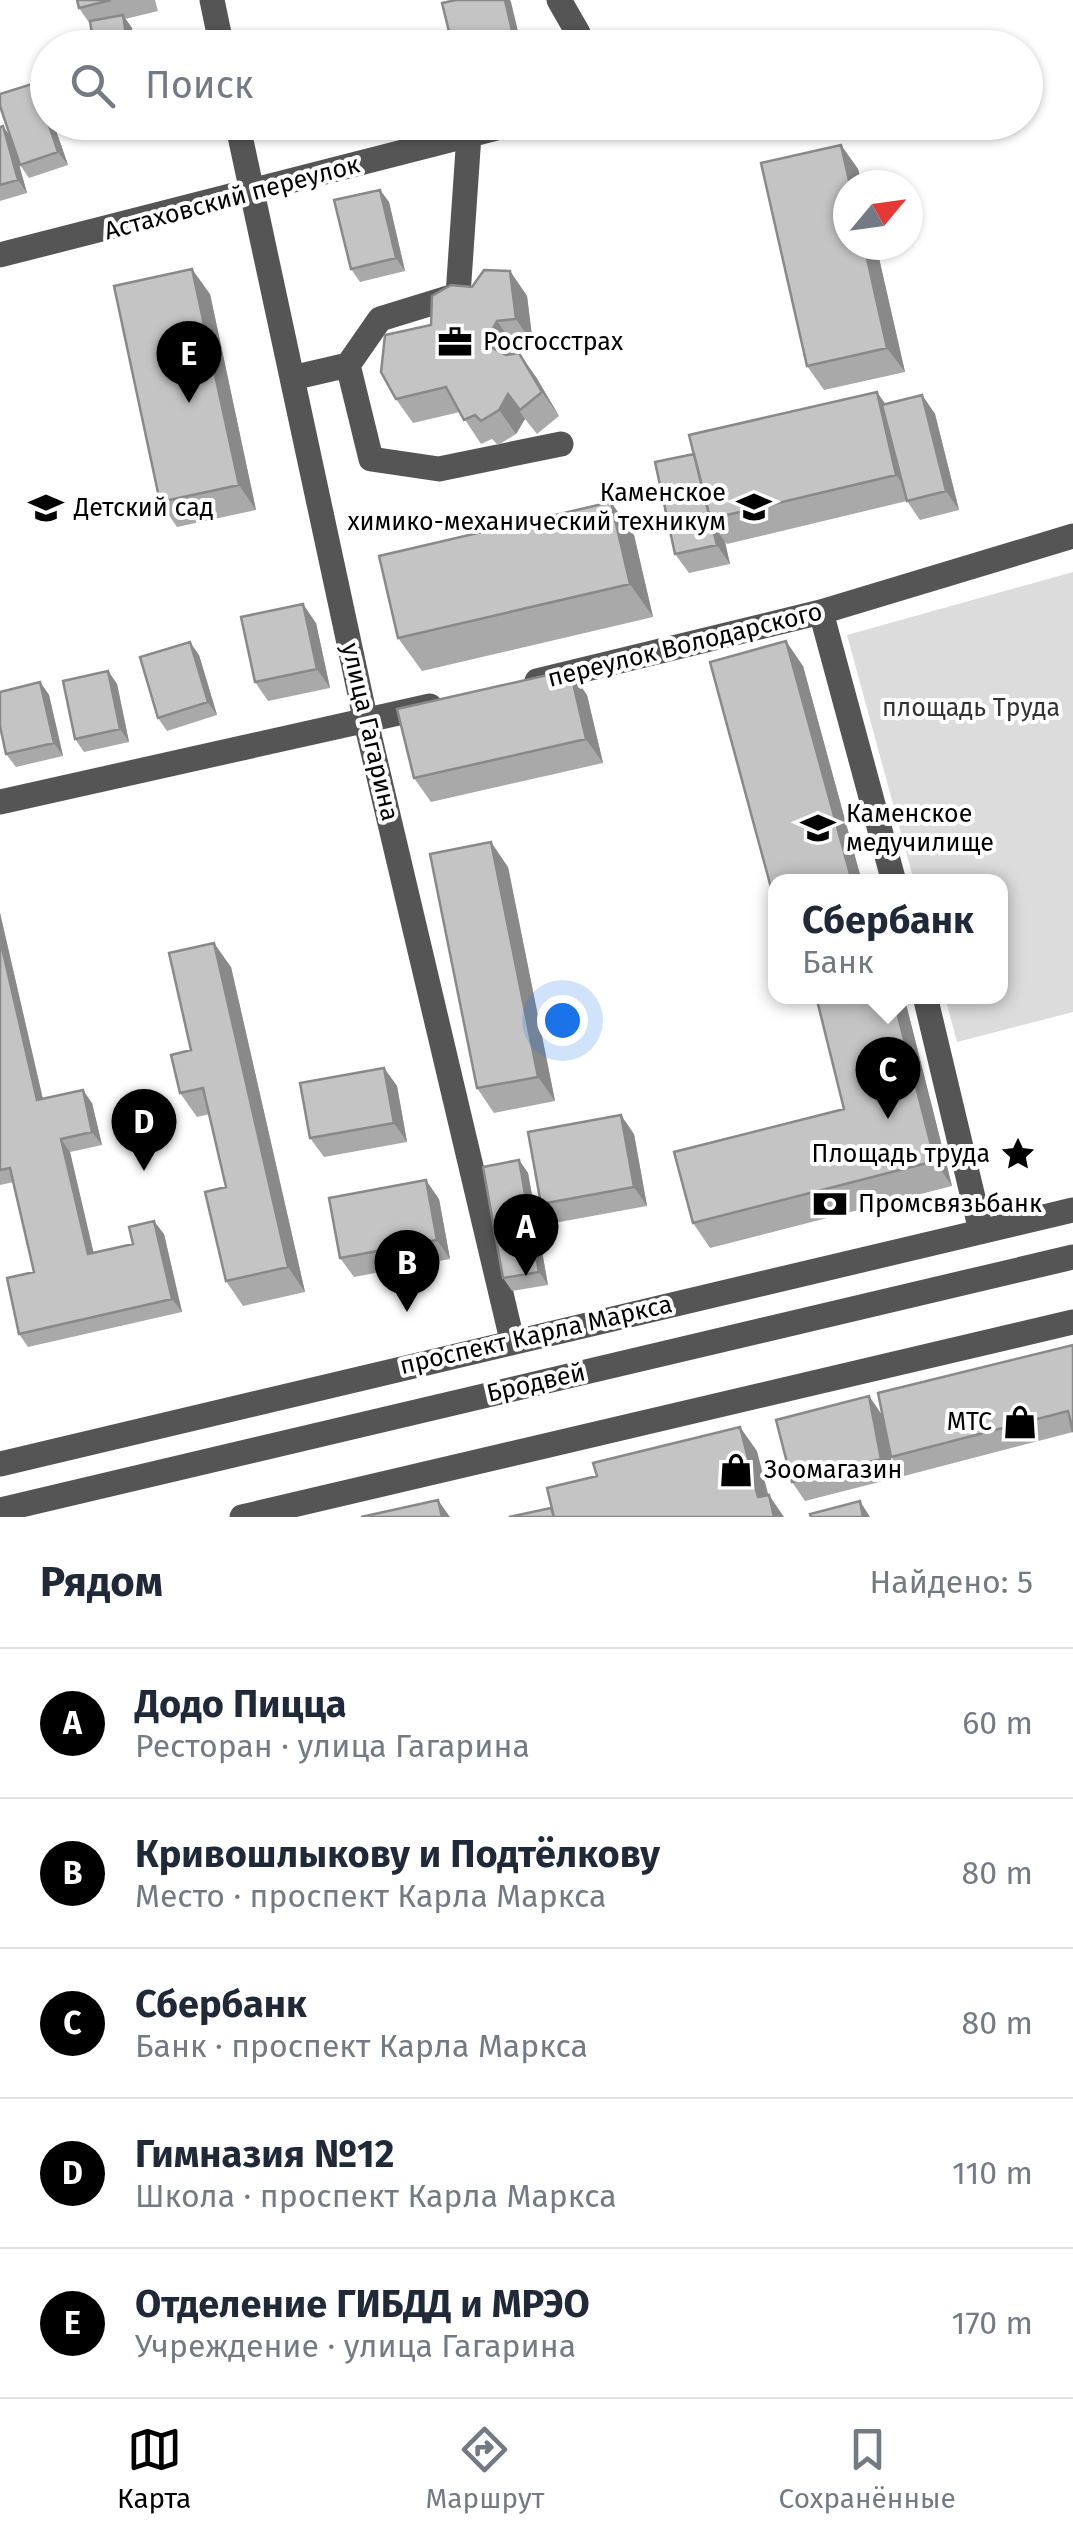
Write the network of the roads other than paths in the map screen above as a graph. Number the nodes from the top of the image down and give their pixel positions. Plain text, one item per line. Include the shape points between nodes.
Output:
1 (212, 0) edge
2 (559, 0) edge
3 (218, 30) edge
4 (576, 30) edge
5 (241, 140) edge
6 (450, 140) edge
7 (468, 140) edge
8 (252, 194) junction
9 (0, 255) edge
10 (348, 365) junction
11 (292, 378) junction
12 (560, 444) dead end
13 (1073, 536) edge
14 (821, 612) junction
15 (518, 685) edge
16 (461, 699) edge
17 (366, 722) junction
18 (0, 802) edge
19 (892, 874) edge
20 (927, 1004) edge
21 (1073, 1210) edge
22 (981, 1231) junction
23 (1073, 1257) edge
24 (1073, 1322) edge
25 (512, 1340) junction
26 (0, 1464) edge
27 (0, 1514) edge
28 (242, 1517) edge

1 - 3 street
2 - 4 street
5 - 8 street, улица Гагарина
6 - 8 street, Астаховский переулок
7 - 10 street via 458,294 380,319
8 - 9 street, Астаховский переулок
8 - 11 street, улица Гагарина
10 - 11 street
10 - 12 street via 371,459 439,470
11 - 17 street, улица Гагарина
13 - 14 street, переулок Володарского
14 - 15 street, переулок Володарского
14 - 19 street
16 - 17 street
17 - 18 street
17 - 25 street, улица Гагарина
20 - 22 street
21 - 22 street, проспект Карла Маркса
22 - 25 street, проспект Карла Маркса
23 - 27 street, Бродвей
24 - 28 street
25 - 26 street, проспект Карла Маркса

